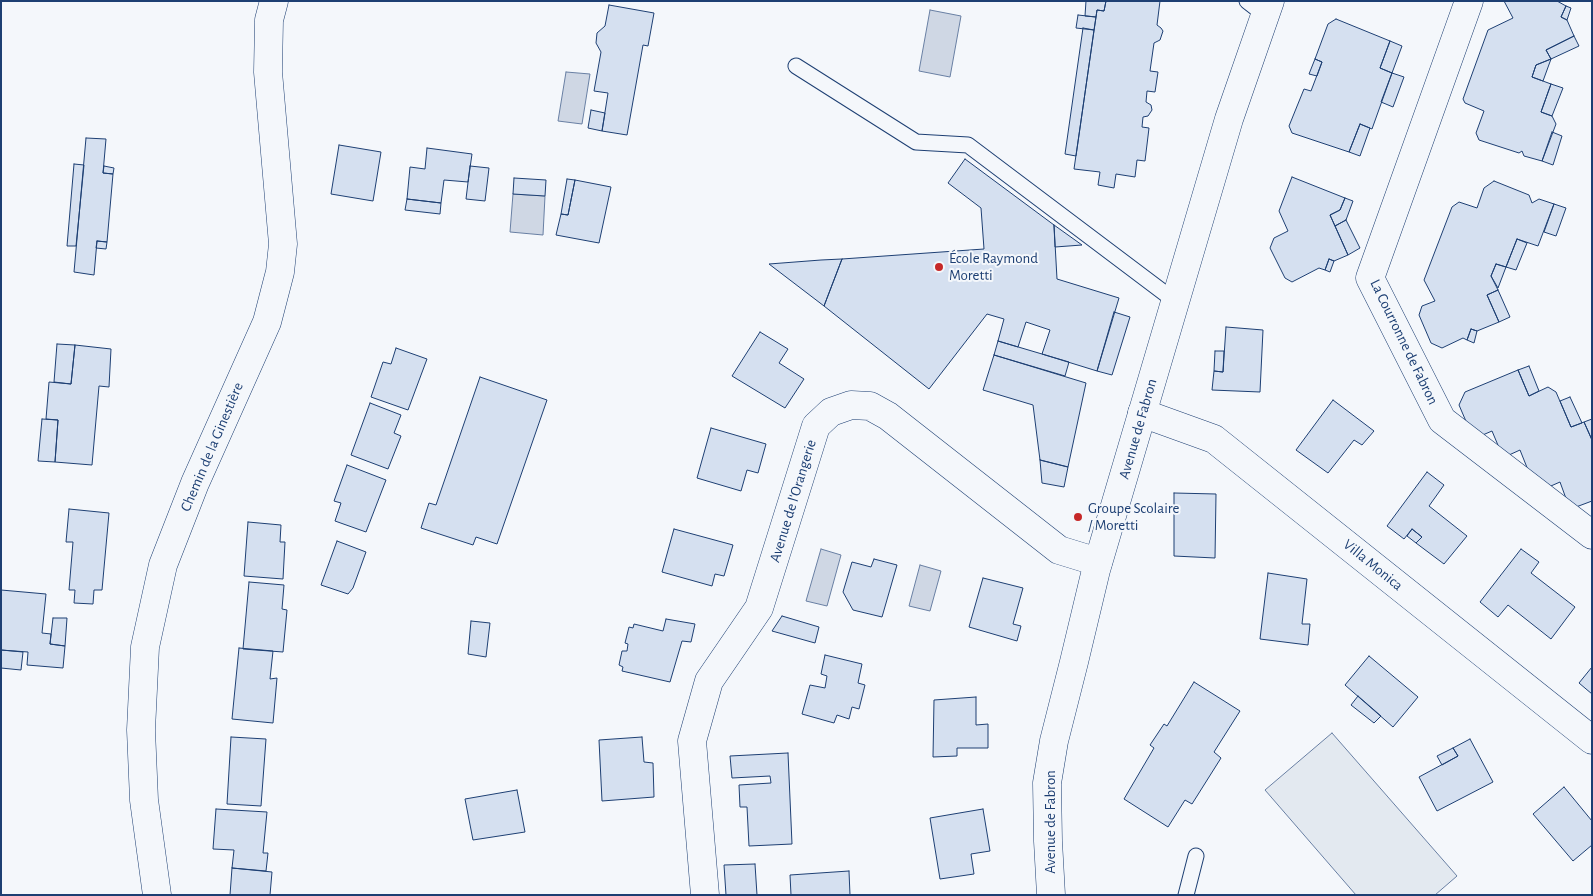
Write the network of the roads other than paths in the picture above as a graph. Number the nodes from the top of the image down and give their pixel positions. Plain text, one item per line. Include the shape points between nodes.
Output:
1 (274, 1) edge
2 (1469, 1) edge
3 (1260, 6) edge
4 (796, 66) dead end
5 (1176, 301) junction
6 (1142, 414) junction
7 (1592, 535) edge
8 (1098, 562) junction
9 (1592, 740) edge
10 (1196, 856) dead end
11 (157, 895) edge
12 (705, 895) edge
13 (1051, 895) edge
14 (1186, 895) edge

1 - 11 street, Chemin de la Ginestière via 269,20 268,72 284,244 280,272 267,322 195,483 163,565 146,646 141,730 144,800
2 - 7 street, La Courronne de Fabron via 1370,278 1442,420
3 - 5 street, Avenue de Fabron
4 - 5 lane via 916,142 968,145
5 - 6 street, Avenue de Fabron
6 - 8 street, Avenue de Fabron
6 - 9 street, Villa Monica via 1214,439
8 - 12 street, Avenue de l'Orangerie via 1059,550 888,416 870,406 851,406 832,412 816,426 759,608 709,681 692,741
8 - 13 street, Avenue de Fabron via 1054,741 1047,783
10 - 14 lane

